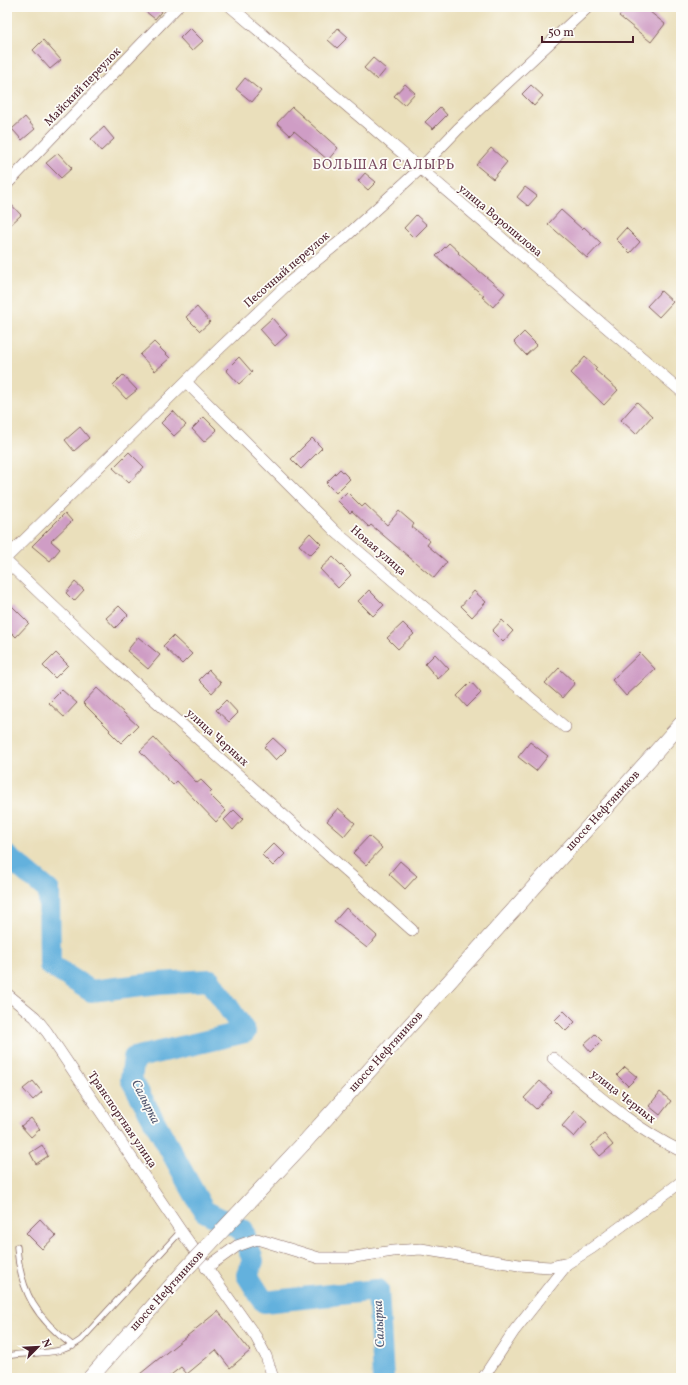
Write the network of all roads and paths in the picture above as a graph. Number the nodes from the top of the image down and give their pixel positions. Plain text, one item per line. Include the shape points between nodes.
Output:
1 (177, 7) edge
2 (231, 7) edge
3 (588, 7) edge
4 (420, 169) junction
5 (7, 184) edge
6 (186, 382) junction
7 (681, 391) edge
8 (7, 557) edge
9 (7, 562) edge
10 (681, 724) edge
11 (565, 727) dead end
12 (412, 930) dead end
13 (7, 994) edge
14 (553, 1058) dead end
15 (681, 1151) edge
16 (681, 1182) edge
17 (181, 1231) junction
18 (17, 1247) dead end
19 (568, 1263) junction
20 (206, 1268) junction
21 (74, 1346) junction
22 (7, 1356) edge
23 (90, 1378) edge
24 (273, 1378) edge
25 (483, 1378) edge

1 - 5 street, Майский переулок
2 - 4 street, улица Ворошилова
3 - 4 street, Песочный переулок via 458,129
4 - 6 street, Песочный переулок via 343,239 291,281
4 - 7 street, улица Ворошилова
6 - 8 street, Песочный переулок
6 - 11 street, Новая улица via 336,532
9 - 12 street, улица Черных via 118,667
10 - 23 main road, шоссе Нефтяников, bridge
13 - 17 street, Транспортная улица via 35,1017 47,1032
14 - 15 street, улица Черных via 647,1134
16 - 19 street
17 - 20 street, Транспортная улица
17 - 21 lane
18 - 21 lane via 18,1266 27,1294 42,1317
19 - 20 street via 550,1266 519,1265 421,1249 332,1259 305,1255 257,1239 236,1246
19 - 25 street via 514,1331
20 - 24 street, Транспортная улица via 256,1337
21 - 22 lane via 51,1353 18,1353

